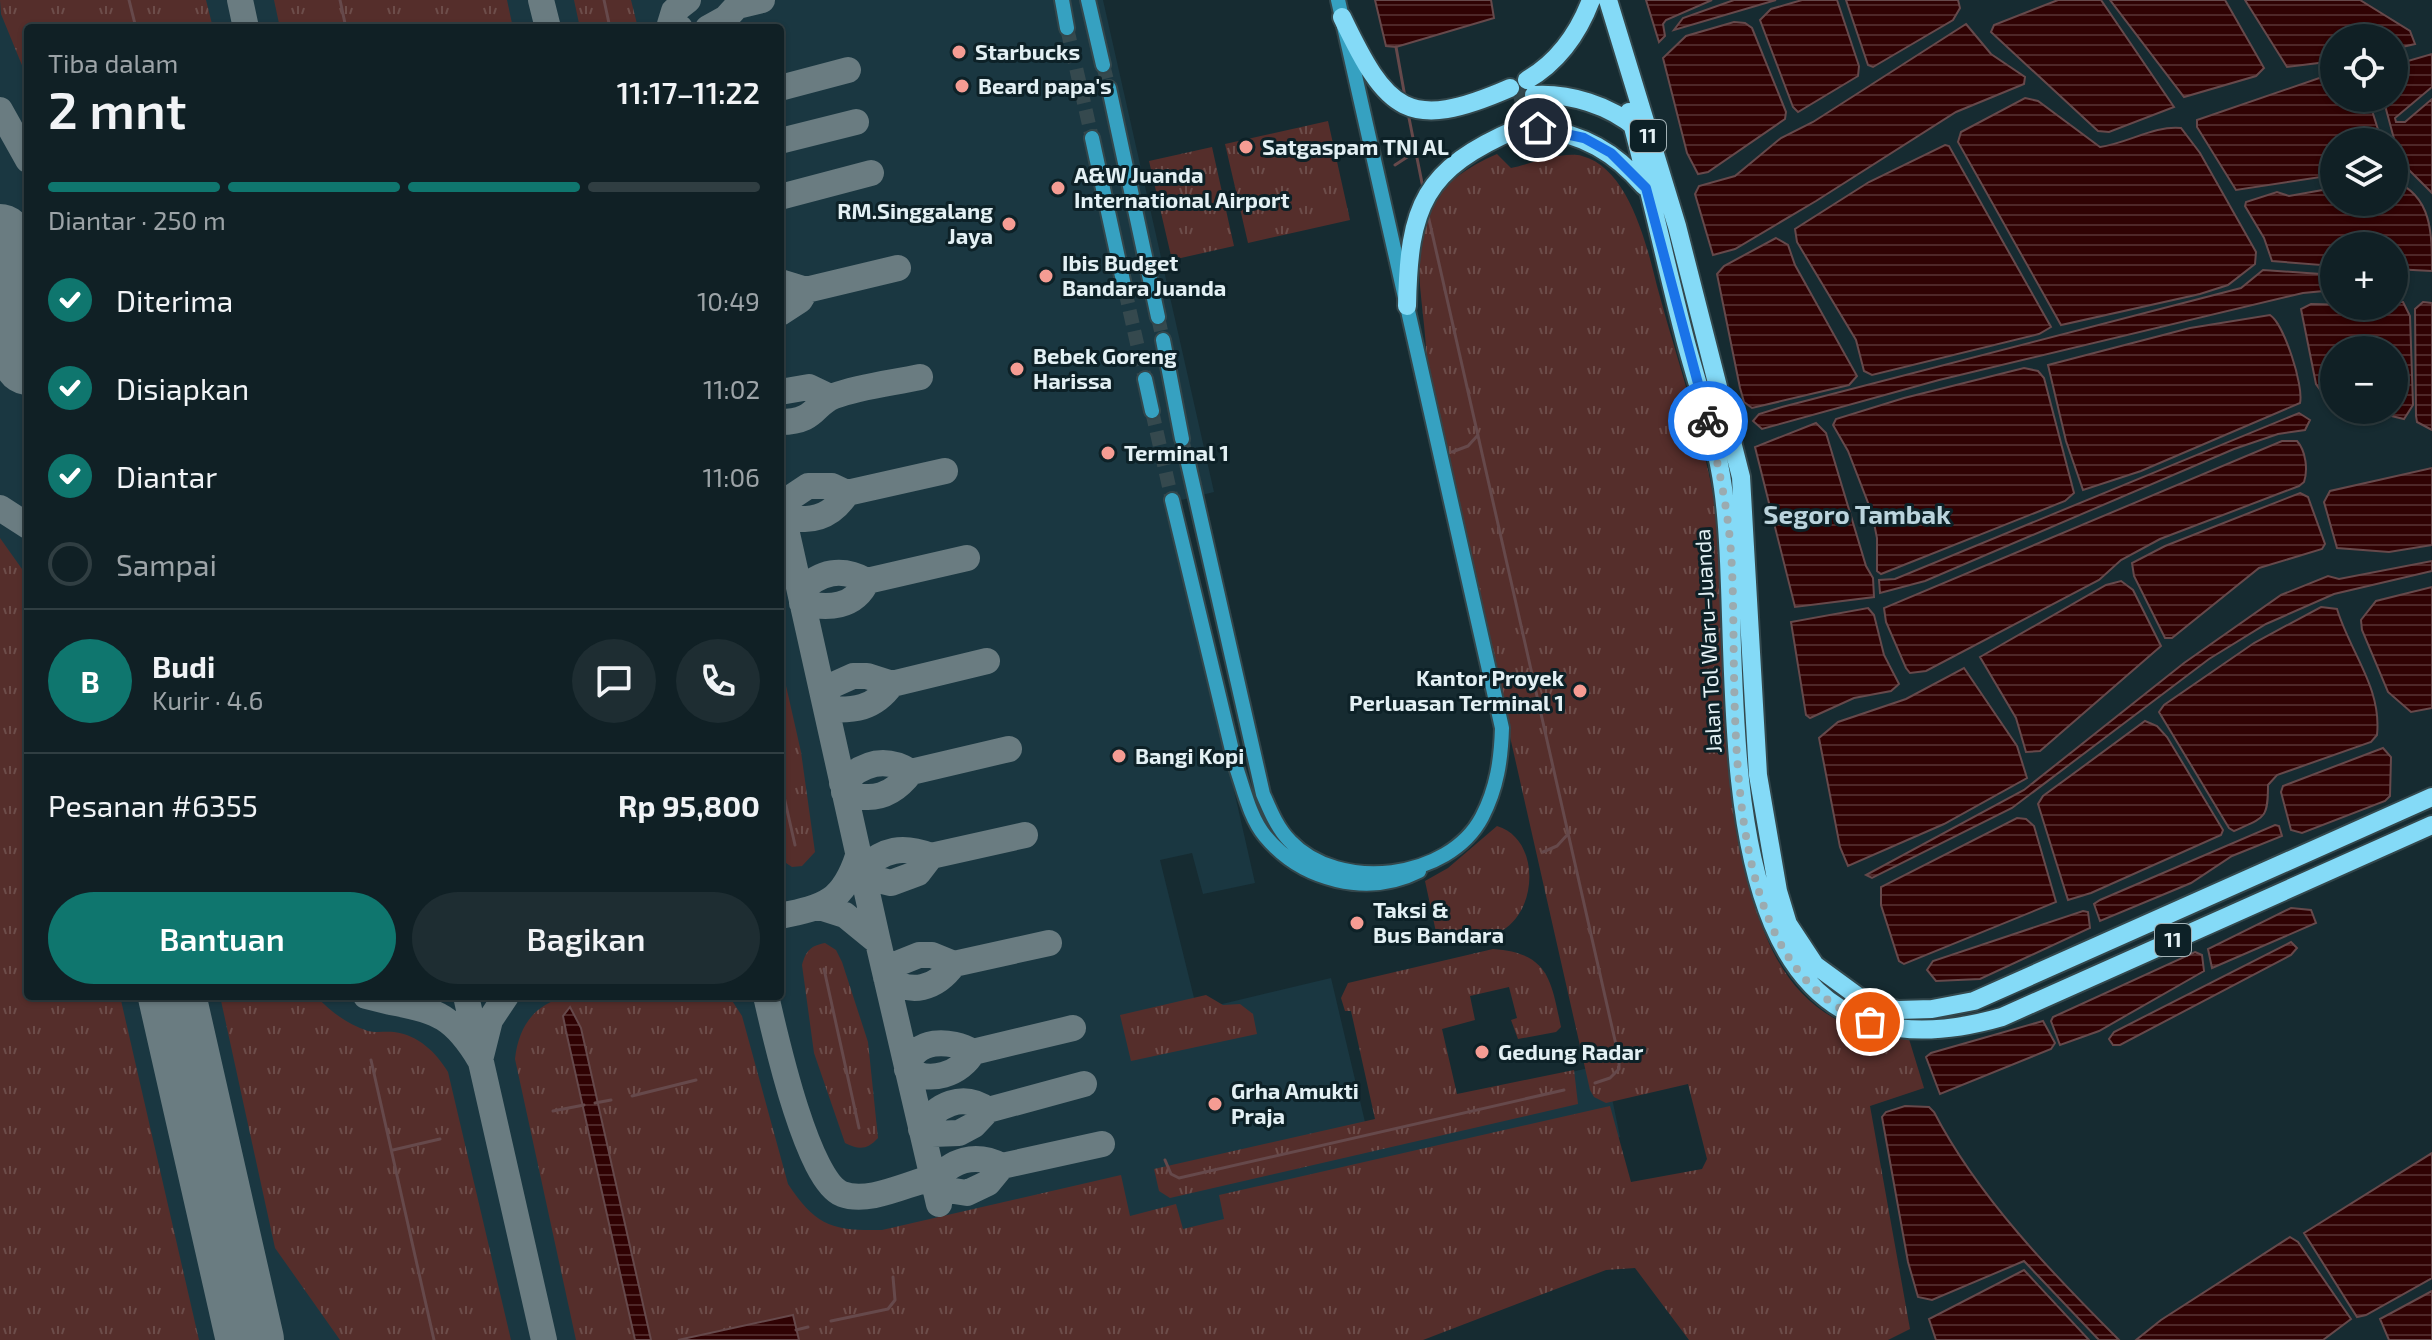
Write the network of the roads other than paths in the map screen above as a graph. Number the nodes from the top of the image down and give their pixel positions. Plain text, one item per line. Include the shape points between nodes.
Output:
1 (1062, 0) edge
2 (1088, 0) edge
3 (1591, 0) edge
4 (1608, 0) edge
5 (1340, 9) edge
6 (1067, 28) tunnel mouth
7 (1620, 46) junction
8 (1103, 65) tunnel mouth
9 (1109, 88) tunnel mouth
10 (1521, 91) junction
11 (1633, 125) junction
12 (1519, 128) dead end
13 (1538, 128) dead end
14 (1092, 138) tunnel mouth
15 (1650, 142) junction
16 (1646, 188) junction
17 (1125, 290) tunnel mouth
18 (1407, 306) junction
19 (1158, 317) tunnel mouth
20 (1163, 340) tunnel mouth
21 (1145, 379) tunnel mouth
22 (1152, 411) tunnel mouth
23 (1182, 439) tunnel mouth
24 (1188, 463) tunnel mouth
25 (1172, 500) tunnel mouth
26 (1247, 725) junction
27 (1236, 767) junction
28 (2432, 797) edge
29 (2432, 825) edge
30 (1430, 865) junction

1 - 6 street
2 - 8 street
3 - 10 highway via 1563,50
4 - 7 highway, Jalan Tol Waru–Juanda / 11
5 - 10 highway via 1367,68 1397,101 1418,111 1435,112
5 - 18 street
7 - 11 highway, Jalan Tol Waru–Juanda / 11 via 1622,84
7 - 15 highway, Jalan Tol Waru–Juanda / 11
9 - 19 street
10 - 11 highway via 1565,96
11 - 15 highway
11 - 16 highway, Jalan Tol Waru–Juanda / 11
12 - 18 highway via 1480,146 1431,187 1418,207 1408,257
13 - 16 highway via 1584,138 1611,153
14 - 17 street
15 - 28 highway, Jalan Tol Waru–Juanda / 11 via 1677,226 1741,477 1751,702 1778,891 1796,937 1827,977 1884,1009 1932,1009 1974,1001
16 - 29 highway, Jalan Tol Waru–Juanda / 11 via 1723,484 1731,555 1736,750 1760,892 1782,947 1820,995 1852,1016 1888,1028 1956,1028 2002,1017
18 - 30 street via 1502,728 1500,770 1482,818 1464,842
20 - 23 street
21 - 22 street
24 - 26 street
25 - 27 street
26 - 27 street
26 - 30 street via 1263,794 1291,842 1315,860 1347,871
27 - 30 street via 1264,835 1311,871 1344,883 1376,885

